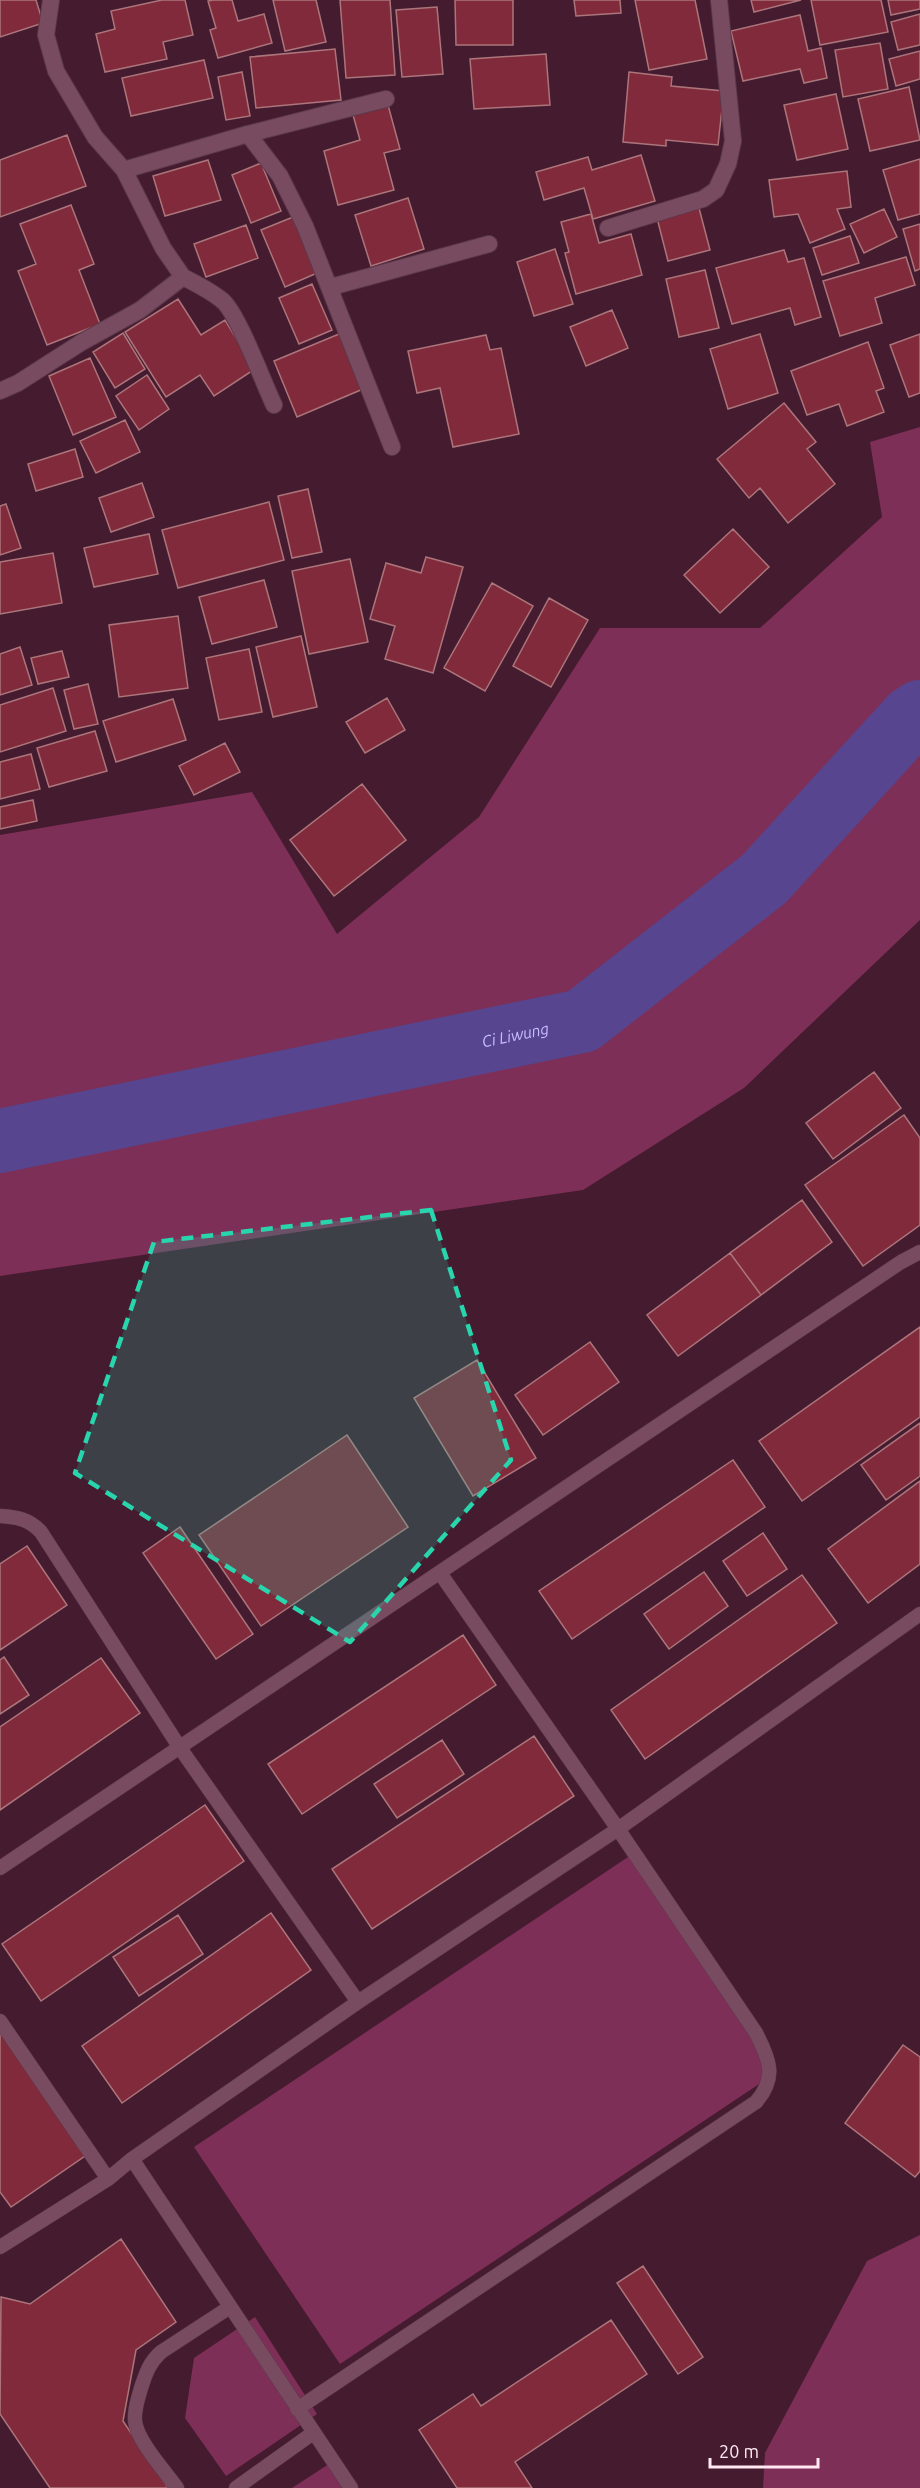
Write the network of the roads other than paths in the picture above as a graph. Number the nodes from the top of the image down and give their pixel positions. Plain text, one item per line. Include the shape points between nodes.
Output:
1 (51, 0) edge
2 (719, 0) edge
3 (386, 99) dead end
4 (248, 134) junction
5 (124, 170) junction
6 (608, 228) dead end
7 (489, 244) dead end
8 (183, 277) junction
9 (331, 287) junction
10 (0, 391) edge
11 (274, 405) dead end
12 (393, 447) dead end
13 (920, 1252) edge
14 (0, 1516) edge
15 (440, 1573) junction
16 (920, 1614) edge
17 (180, 1748) junction
18 (618, 1829) junction
19 (0, 1868) edge
20 (358, 2002) junction
21 (0, 2021) edge
22 (132, 2159) junction
23 (108, 2179) junction
24 (0, 2247) edge
25 (230, 2307) junction
26 (297, 2409) junction
27 (313, 2433) junction
28 (177, 2488) edge
29 (236, 2488) edge
30 (351, 2488) edge

1 - 5 street via 46,35 56,71 95,137
2 - 6 street via 734,141 716,190 703,199
3 - 4 street
4 - 5 street
4 - 9 street via 289,190
5 - 8 street via 163,248
7 - 9 street
8 - 10 street via 140,310
8 - 11 street via 225,303
9 - 12 street
13 - 15 lane
14 - 17 lane via 25,1520 41,1532
15 - 17 lane
15 - 18 lane
16 - 18 lane
17 - 19 lane
17 - 20 lane
18 - 20 lane
18 - 26 lane via 756,2033 770,2067 764,2092 756,2103
20 - 22 lane
21 - 23 lane
22 - 23 lane
22 - 25 lane
23 - 24 lane
25 - 26 lane
25 - 28 lane via 161,2352 147,2369 135,2419 139,2434
26 - 27 lane
27 - 29 lane
27 - 30 lane

